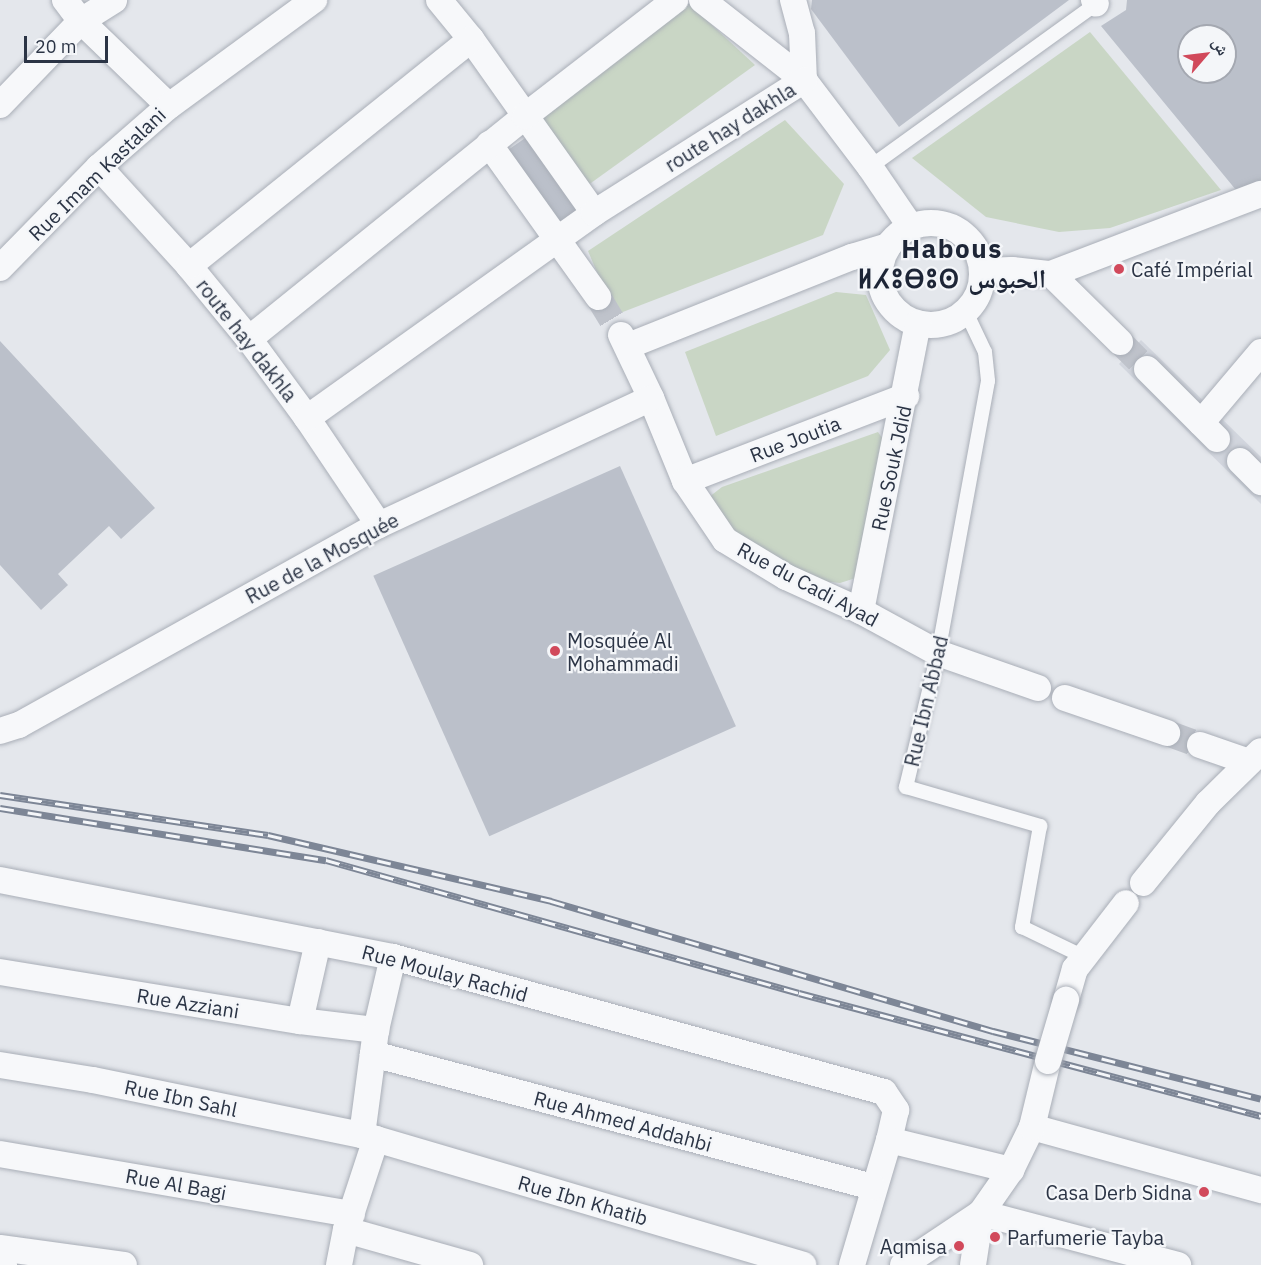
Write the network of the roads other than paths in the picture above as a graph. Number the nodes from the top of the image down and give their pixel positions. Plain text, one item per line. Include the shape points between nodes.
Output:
1 (65, 0) edge
2 (114, 0) edge
3 (314, 0) edge
4 (439, 0) edge
5 (675, 0) edge
6 (702, 0) edge
7 (793, 0) edge
8 (1095, 2) edge
9 (81, 21) junction
10 (471, 39) junction
11 (804, 80) junction
12 (0, 105) edge
13 (169, 106) junction
14 (525, 116) junction
15 (489, 144) junction
16 (99, 167) junction
17 (870, 167) junction
18 (1261, 194) edge
19 (594, 213) junction
20 (910, 227) junction
21 (557, 239) junction
22 (888, 246) junction
23 (189, 266) junction
24 (0, 268) edge
25 (982, 271) junction
26 (1051, 274) junction
27 (598, 297) tunnel mouth
28 (966, 312) junction
29 (918, 324) junction
30 (249, 339) junction
31 (1119, 342) tunnel mouth
32 (1261, 352) edge
33 (1147, 369) tunnel mouth
34 (906, 396) junction
35 (651, 398) junction
36 (307, 418) junction
37 (1240, 462) dead end
38 (685, 481) junction
39 (1261, 482) edge
40 (379, 525) junction
41 (861, 611) junction
42 (938, 653) junction
43 (1038, 688) dead end
44 (1065, 698) dead end
45 (0, 731) edge
46 (1167, 733) tunnel mouth
47 (1200, 745) tunnel mouth
48 (1255, 756) edge
49 (0, 880) edge
50 (1143, 883) dead end
51 (1126, 903) dead end
52 (318, 942) junction
53 (393, 957) junction
54 (1080, 963) junction
55 (0, 972) edge
56 (300, 1021) junction
57 (374, 1042) junction
58 (0, 1065) edge
59 (1032, 1127) junction
60 (369, 1137) junction
61 (889, 1140) junction
62 (0, 1154) edge
63 (1011, 1170) junction
64 (873, 1187) junction
65 (1261, 1190) edge
66 (981, 1213) junction
67 (349, 1222) junction
68 (0, 1248) edge
69 (4, 1265) edge
70 (124, 1265) edge
71 (339, 1265) edge
72 (470, 1265) edge
73 (803, 1265) edge
74 (852, 1265) edge
75 (903, 1265) edge
76 (973, 1265) edge
77 (1178, 1265) edge

1 - 9 street
2 - 9 street
3 - 13 street, Rue Imam Kastalani
4 - 10 street
5 - 14 street
6 - 11 street
7 - 11 street via 802,33
8 - 17 lane
9 - 12 street
9 - 13 street
10 - 14 street
10 - 23 street
11 - 17 street, route hay dakhla
11 - 19 street, route hay dakhla
13 - 16 street, Rue Imam Kastalani
14 - 15 street
14 - 19 street
15 - 21 street
15 - 30 street
16 - 23 street, route hay dakhla
16 - 24 street, Rue Imam Kastalani
17 - 20 street, route hay dakhla
18 - 26 street
19 - 21 street, route hay dakhla
20 - 22 street
20 - 25 street via 934,223 957,230 975,248
21 - 27 street
21 - 36 street, route hay dakhla
22 - 29 street via 880,266 883,292 895,310
22 - 35 street, Rue du Cadi Ayad via 624,341
23 - 30 street, route hay dakhla
25 - 26 street
25 - 28 street via 979,291
26 - 31 street
28 - 29 street via 946,323
28 - 42 lane, Rue Ibn Abbad via 985,352 988,381
29 - 34 street, Rue Souk Jdid
30 - 36 street, route hay dakhla
32 - 33 street via 1209,431
34 - 38 street, Rue Joutia
34 - 41 street, Rue Souk Jdid
35 - 38 street, Rue du Cadi Ayad
35 - 40 street, Rue de la Mosquée
36 - 40 street, route hay dakhla
37 - 39 street
38 - 41 street, Rue du Cadi Ayad via 725,540 786,577
40 - 45 street, Rue de la Mosquée via 19,725
41 - 42 street, Rue du Cadi Ayad
42 - 43 street, Rue du Cadi Ayad
42 - 54 lane, Rue Ibn Abbad via 906,787 1040,826 1022,927
44 - 46 street
47 - 48 street
48 - 50 street via 1208,803
49 - 52 street, Rue Moulay Rachid
51 - 54 street
52 - 53 street, Rue Moulay Rachid
52 - 56 street
53 - 57 street
53 - 61 street, Rue Moulay Rachid via 884,1092 896,1110
54 - 59 street, bridge via 1048,1061
55 - 56 street, Rue Azziani
56 - 57 street, Rue Azziani
57 - 60 street
57 - 64 street, Rue Ahmed Addahbi
58 - 60 street, Rue Ibn Sahl via 93,1080
59 - 63 street
59 - 65 street
60 - 67 street
60 - 73 street, Rue Ibn Khatib
61 - 63 street
61 - 64 street
62 - 67 street, Rue Al Bagi
63 - 66 street
64 - 74 street
66 - 75 street
66 - 76 street
66 - 77 street
67 - 71 street
67 - 72 street, Rue Al Bagi
68 - 69 street
68 - 70 street

